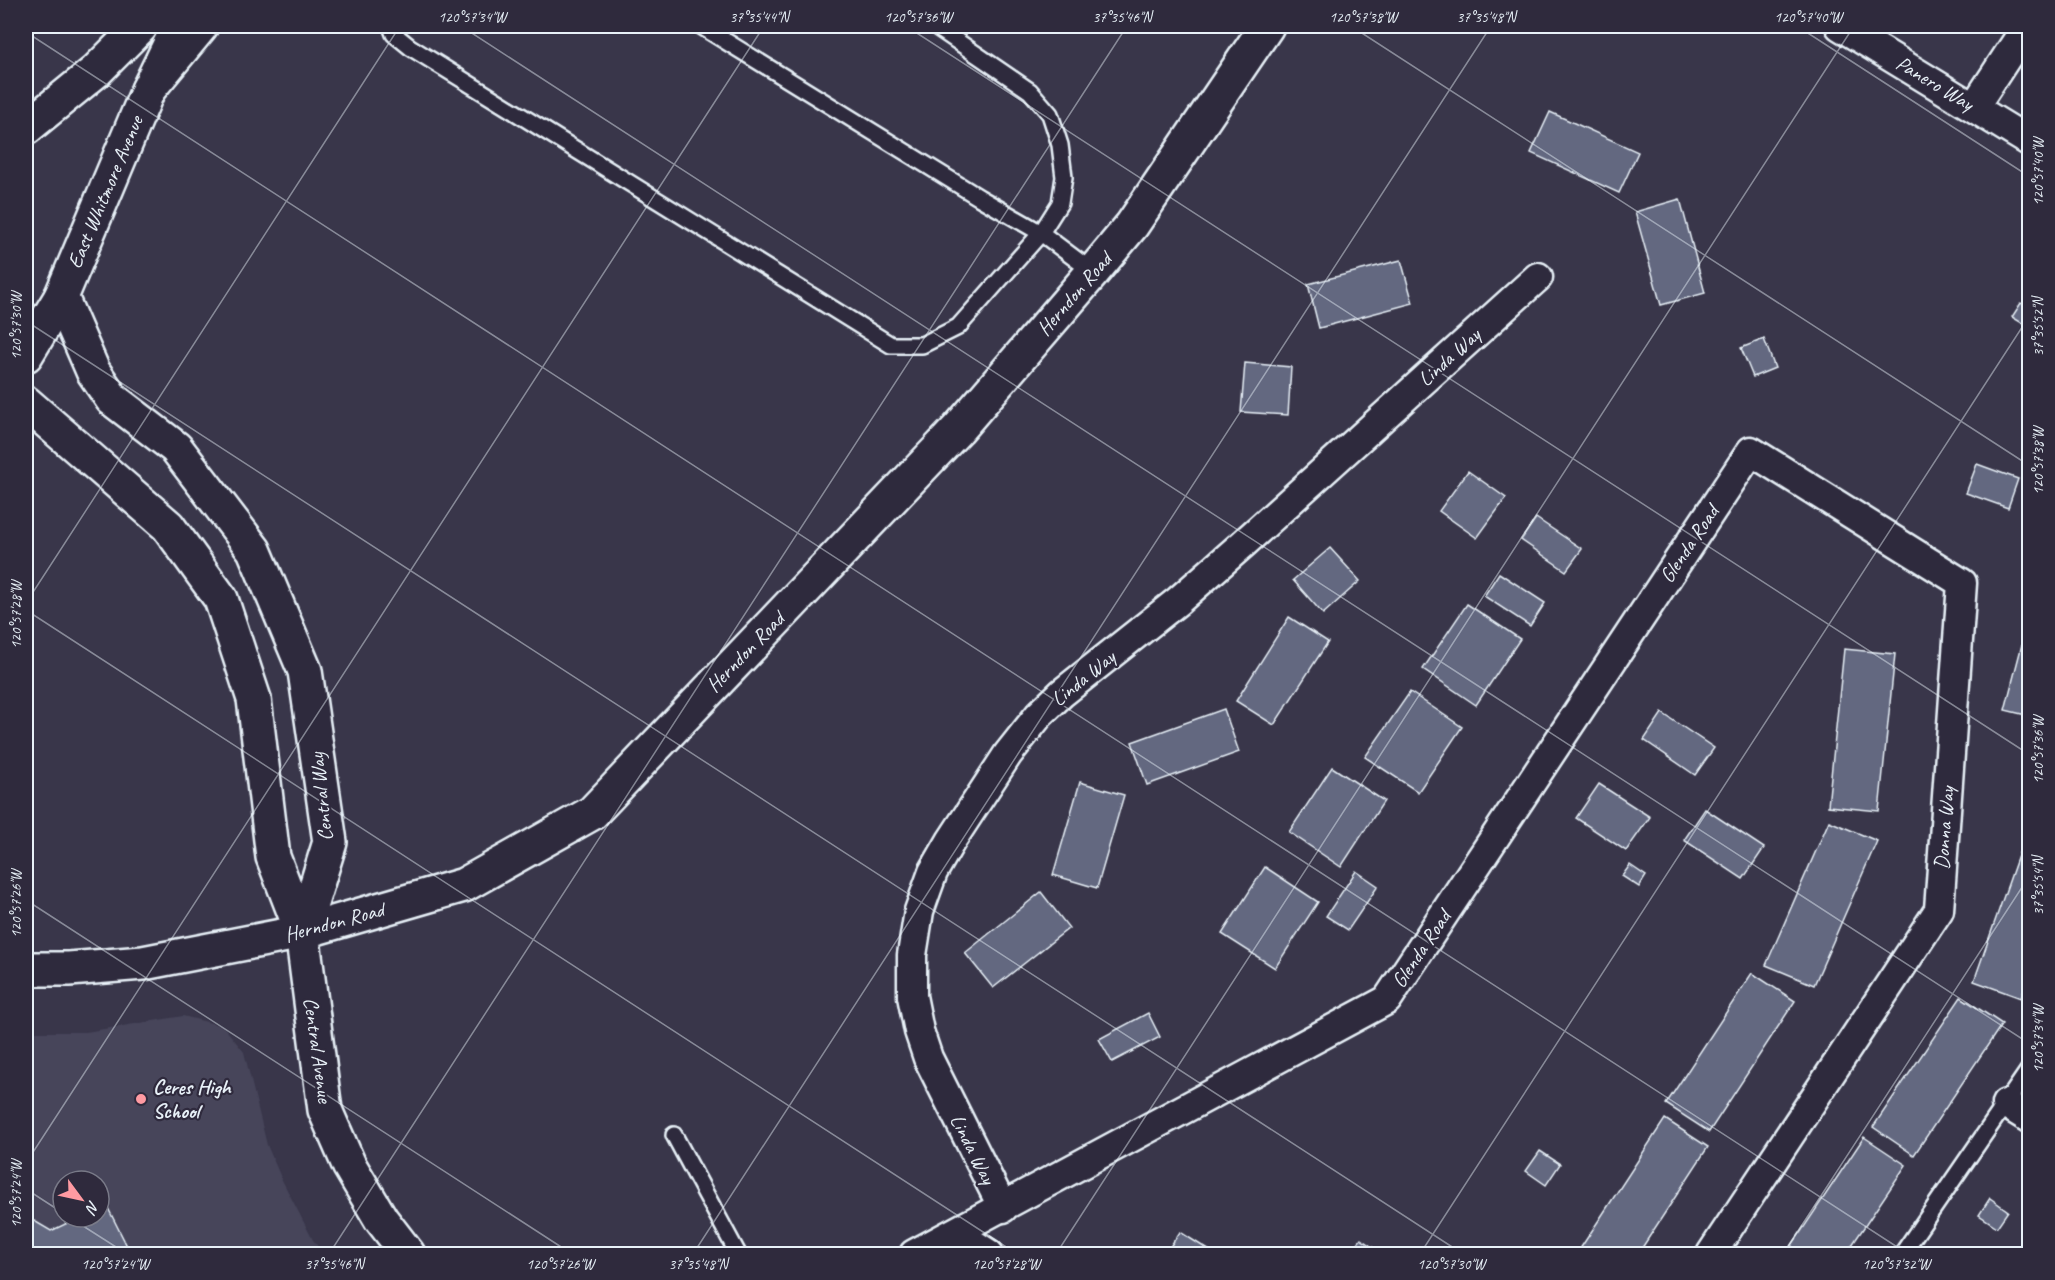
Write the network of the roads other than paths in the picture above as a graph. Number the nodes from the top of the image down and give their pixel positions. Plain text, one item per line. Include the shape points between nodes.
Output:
1 (141, 26) edge
2 (179, 26) edge
3 (201, 26) edge
4 (391, 26) edge
5 (701, 26) edge
6 (935, 26) edge
7 (1267, 26) edge
8 (1840, 26) edge
9 (2027, 26) edge
10 (148, 90) junction
11 (1974, 107) junction
12 (26, 128) edge
13 (2030, 142) edge
14 (1041, 233) junction
15 (1093, 272) junction
16 (1538, 277) dead end
17 (61, 297) junction
18 (26, 355) edge
19 (26, 403) edge
20 (1751, 451) joint
21 (302, 932) junction
22 (26, 969) edge
23 (2030, 1068) edge
24 (2018, 1111) edge
25 (674, 1135) dead end
26 (1003, 1208) junction
27 (956, 1233) junction
28 (408, 1254) edge
29 (738, 1254) edge
30 (914, 1254) edge
31 (989, 1254) edge
32 (1711, 1254) edge
33 (1902, 1254) edge

1 - 12 main road via 96,71
2 - 10 main road, East Whitmore Avenue
3 - 10 main road
4 - 14 lane via 394,34 410,47 891,345 922,345 958,327
5 - 14 lane
6 - 14 lane via 1030,92 1050,114 1060,145 1064,177 1060,203
7 - 15 main road, Herndon Road via 1132,225
8 - 11 street, Panero Way
9 - 11 street
10 - 17 main road, East Whitmore Avenue
11 - 13 street, Panero Way
14 - 15 lane
15 - 21 main road, Herndon Road via 958,429 592,813 464,885
16 - 26 street, Linda Way via 1178,601 1039,715 1008,754 945,851 919,911 912,955 912,996 928,1058
17 - 18 main road, East Whitmore Avenue
17 - 21 main road, Central Way via 93,371 112,399 176,448 254,550 306,671 330,842
19 - 21 main road via 168,526 221,598 254,699 273,857
20 - 26 street, Glenda Road via 1387,1000
20 - 32 street, Donna Way via 1962,583 1938,910
21 - 22 main road, Herndon Road via 143,963
21 - 28 main road, Central Avenue via 325,1110 349,1165 381,1219
23 - 24 lane
24 - 33 lane
25 - 29 lane
26 - 27 street, Glenda Road
27 - 30 street, Glenda Road
27 - 31 street

